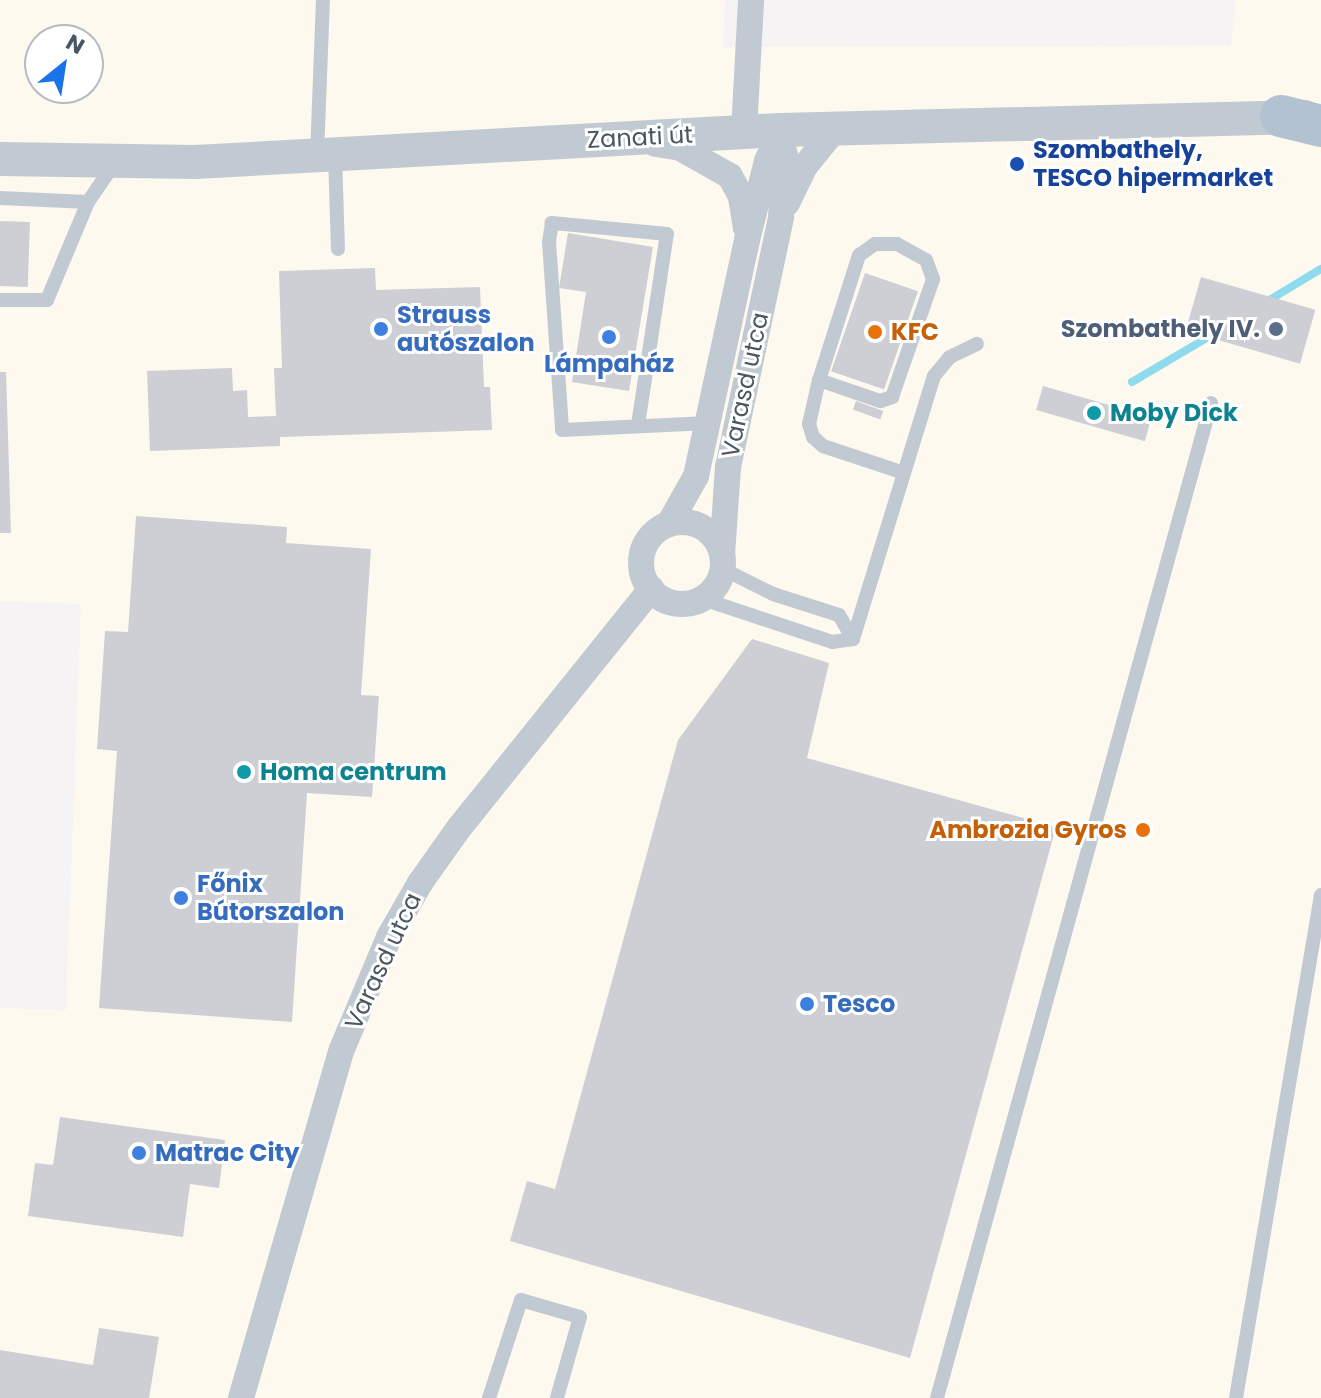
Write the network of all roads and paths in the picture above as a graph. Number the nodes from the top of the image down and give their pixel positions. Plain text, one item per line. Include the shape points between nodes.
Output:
1 (323, 0) edge
2 (751, 0) edge
3 (1321, 109) edge
4 (1301, 116) edge
5 (1321, 126) edge
6 (836, 128) junction
7 (780, 130) junction
8 (744, 131) junction
9 (613, 137) junction
10 (326, 155) junction
11 (0, 159) edge
12 (116, 162) junction
13 (0, 198) edge
14 (88, 202) junction
15 (781, 217) junction
16 (747, 240) junction
17 (338, 249) dead end
18 (0, 300) edge
19 (977, 344) dead end
20 (819, 380) junction
21 (1211, 403) dead end
22 (709, 423) junction
23 (638, 425) junction
24 (904, 473) junction
25 (669, 524) junction
26 (723, 562) junction
27 (651, 589) junction
28 (703, 599) junction
29 (853, 639) junction
30 (1321, 895) edge
31 (241, 1398) edge
32 (489, 1398) edge
33 (557, 1398) edge
34 (937, 1398) edge
35 (1236, 1398) edge

1 - 10 lane
2 - 8 street
3 - 4 street, Zanati út
4 - 5 main road
4 - 6 street, Zanati út
6 - 7 street, Zanati út
6 - 15 street, Varasd utca via 805,166
7 - 8 street, Zanati út
7 - 15 street, Varasd utca via 785,156
7 - 16 street, Varasd utca
8 - 9 street, Zanati út
9 - 10 street, Zanati út
9 - 16 street, Varasd utca via 680,148 730,176 741,197
10 - 12 street, Zanati út
10 - 17 lane
11 - 12 street, Zanati út
12 - 14 lane
13 - 14 lane
14 - 18 lane via 47,300
15 - 26 street, Varasd utca via 728,467
16 - 22 street, Varasd utca
19 - 24 lane via 950,357 934,376
20 - 20 lane via 859,255 875,244 897,244 926,260 933,279 892,397 880,401
20 - 24 lane via 809,424 813,437 823,446
21 - 34 lane
22 - 23 lane
22 - 25 street, Varasd utca via 696,476
23 - 23 lane via 667,234 552,223 562,430
24 - 29 lane
25 - 26 street via 694,524 707,531
25 - 27 street via 647,541 642,555 641,569
26 - 28 street via 719,582
26 - 29 lane via 773,594 839,615
27 - 28 street via 675,604
27 - 31 street, Varasd utca via 459,828 389,937 342,1049
28 - 29 lane via 832,642
30 - 35 lane
32 - 33 lane via 521,1300 580,1317

